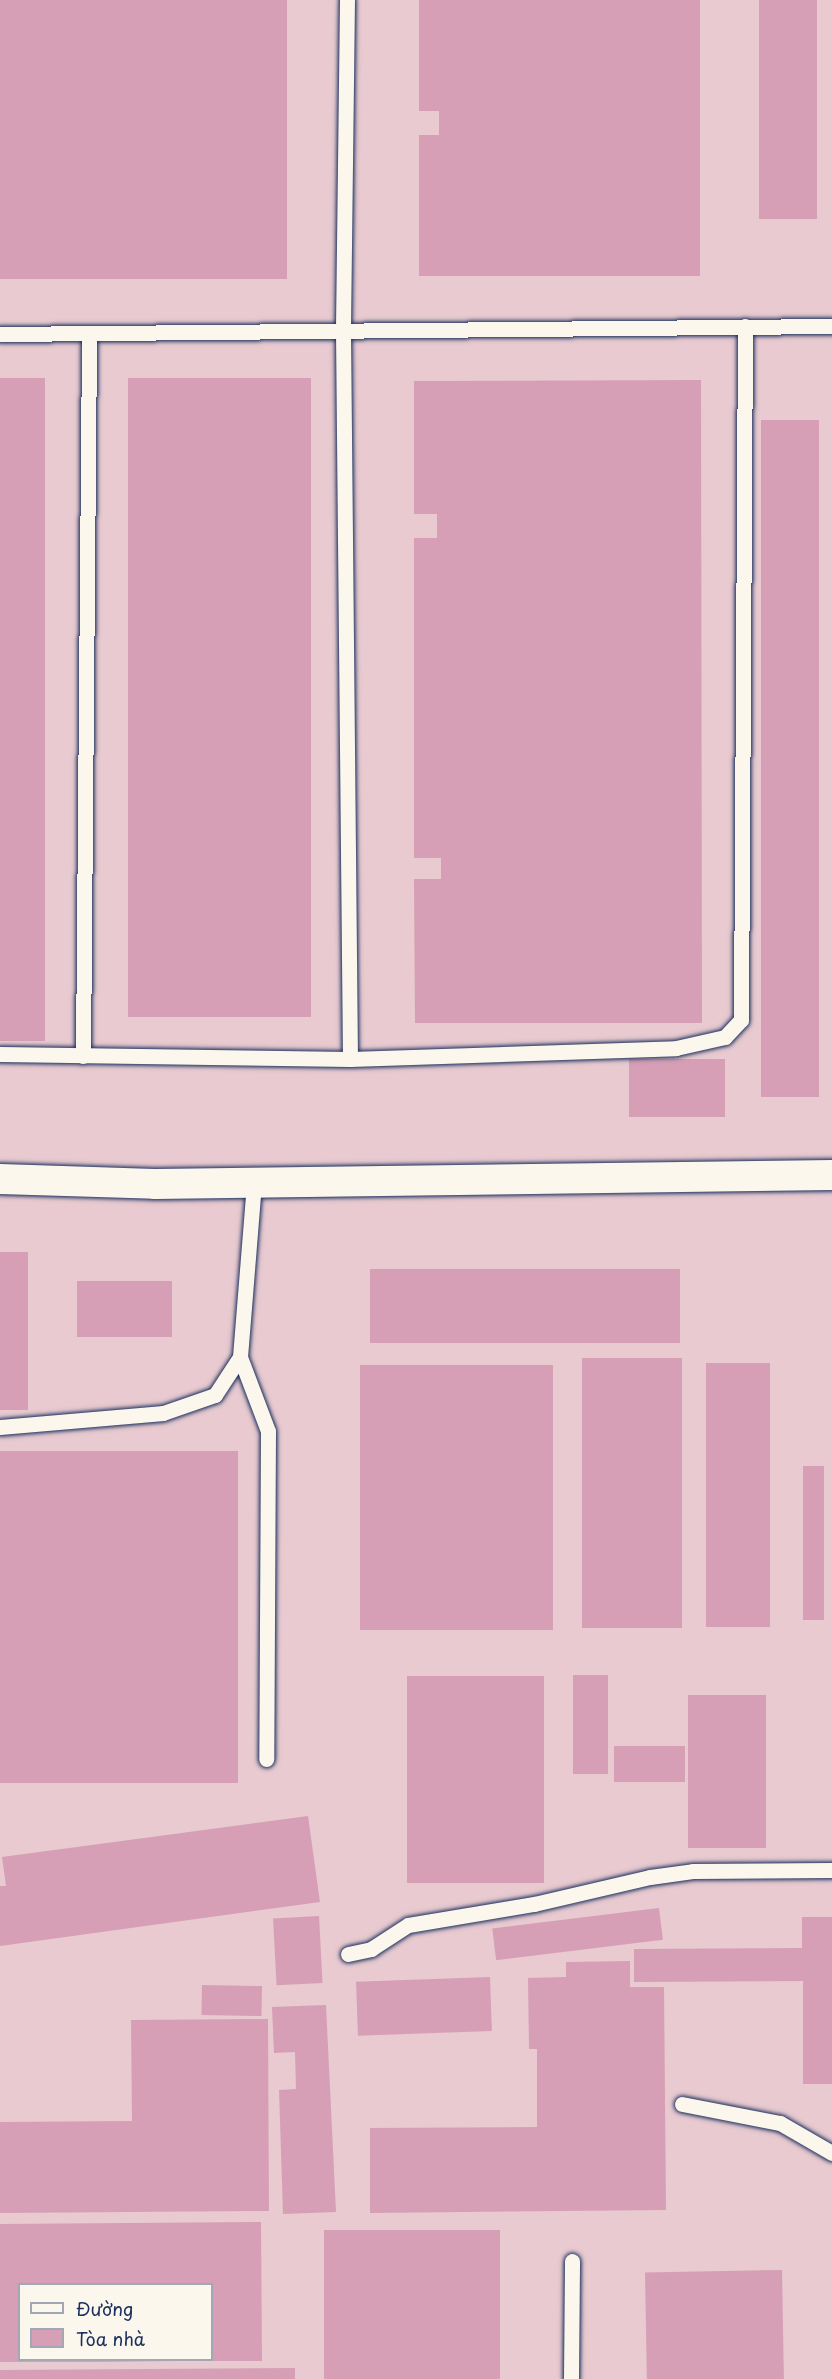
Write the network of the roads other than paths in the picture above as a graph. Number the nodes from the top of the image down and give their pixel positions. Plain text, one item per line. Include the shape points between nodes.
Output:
1 (347, 0) edge
2 (744, 326) junction
3 (832, 326) edge
4 (343, 331) junction
5 (89, 333) junction
6 (0, 334) edge
7 (0, 1054) edge
8 (83, 1056) junction
9 (350, 1059) junction
10 (832, 1175) edge
11 (0, 1179) edge
12 (254, 1183) junction
13 (240, 1357) junction
14 (0, 1427) edge
15 (266, 1759) dead end
16 (832, 1870) edge
17 (348, 1954) dead end
18 (682, 2104) dead end
19 (832, 2153) edge
20 (572, 2261) dead end
21 (571, 2379) edge

1 - 4 lane
2 - 3 lane
2 - 4 lane
2 - 9 lane via 741,1020 725,1037 676,1048
4 - 5 lane
4 - 9 lane
5 - 6 lane
5 - 8 lane
7 - 8 lane
8 - 9 lane
10 - 12 street
11 - 12 street
12 - 13 lane
13 - 14 lane via 214,1395 163,1413
13 - 15 lane via 268,1431
16 - 17 lane via 693,1871 650,1876 534,1904 408,1925 371,1949
18 - 19 lane via 780,2123
20 - 21 lane

